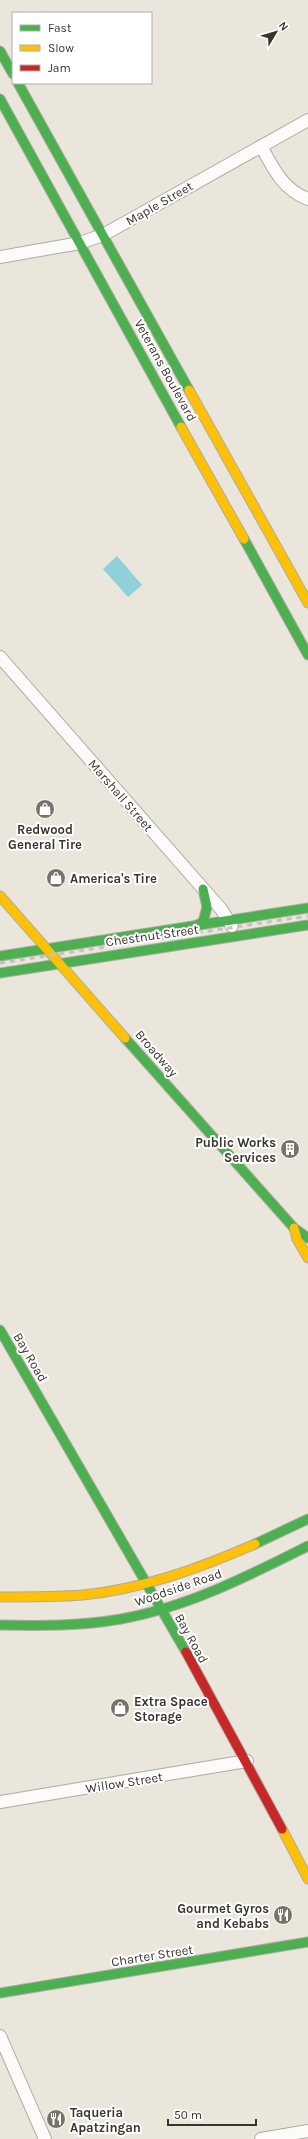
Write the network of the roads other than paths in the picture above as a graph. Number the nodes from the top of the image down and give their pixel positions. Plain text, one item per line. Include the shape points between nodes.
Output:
1 (0, 51) edge
2 (12, 72) edge
3 (19, 84) edge
4 (0, 98) edge
5 (308, 120) edge
6 (261, 146) junction
7 (308, 199) edge
8 (103, 235) junction
9 (80, 243) junction
10 (0, 257) edge
11 (149, 367) junction
12 (159, 370) dead end
13 (171, 375) dead end
14 (185, 382) junction
15 (308, 603) edge
16 (303, 633) edge
17 (308, 655) edge
18 (0, 657) edge
19 (203, 889) junction
20 (0, 896) edge
21 (308, 908) edge
22 (229, 920) junction
23 (308, 924) edge
24 (197, 925) junction
25 (236, 936) junction
26 (48, 949) junction
27 (0, 956) edge
28 (60, 962) junction
29 (0, 972) edge
30 (294, 1228) junction
31 (308, 1238) edge
32 (308, 1258) edge
33 (0, 1330) edge
34 (308, 1519) edge
35 (308, 1546) edge
36 (148, 1584) junction
37 (0, 1597) edge
38 (162, 1609) junction
39 (0, 1625) edge
40 (247, 1761) junction
41 (0, 1802) edge
42 (308, 1879) edge
43 (308, 1942) edge
44 (0, 1993) edge
45 (0, 2036) edge
46 (308, 2131) edge
47 (45, 2139) edge
48 (261, 2139) edge

1 - 2 main road
3 - 8 main road, Veterans Boulevard
4 - 9 main road, Veterans Boulevard
5 - 6 street, Maple Street
6 - 7 street via 284,183
6 - 8 street, Maple Street
8 - 9 street, Maple Street
8 - 14 main road, Veterans Boulevard
9 - 10 street, Maple Street
9 - 11 main road, Veterans Boulevard
11 - 12 main road
11 - 16 main road, Veterans Boulevard
13 - 14 main road
14 - 15 main road, Veterans Boulevard
16 - 17 main road, Veterans Boulevard
18 - 19 street, Marshall Street
19 - 22 street, Marshall Street
19 - 24 main road via 207,907 203,922
20 - 26 main road, Broadway
21 - 22 main road, Chestnut Street
22 - 24 main road, Chestnut Street
22 - 25 street, Marshall Street
23 - 25 main road, Chestnut Street
24 - 26 main road, Chestnut Street
25 - 28 main road, Chestnut Street
26 - 27 main road, Chestnut Street
26 - 28 main road, Broadway
28 - 29 main road, Chestnut Street
28 - 30 main road, Broadway
30 - 31 main road, Broadway
30 - 32 main road, Broadway
33 - 36 main road, Bay Road
34 - 36 main road, Woodside Road via 220,1560
35 - 38 main road, Woodside Road via 250,1575
36 - 37 main road, Woodside Road via 76,1596 38,1599
36 - 38 main road, Bay Road
38 - 39 main road, Woodside Road via 100,1622 46,1626
38 - 40 main road, Bay Road
40 - 41 street, Willow Street
40 - 42 main road, Bay Road
43 - 44 main road, Charter Street
45 - 47 street
46 - 48 street

